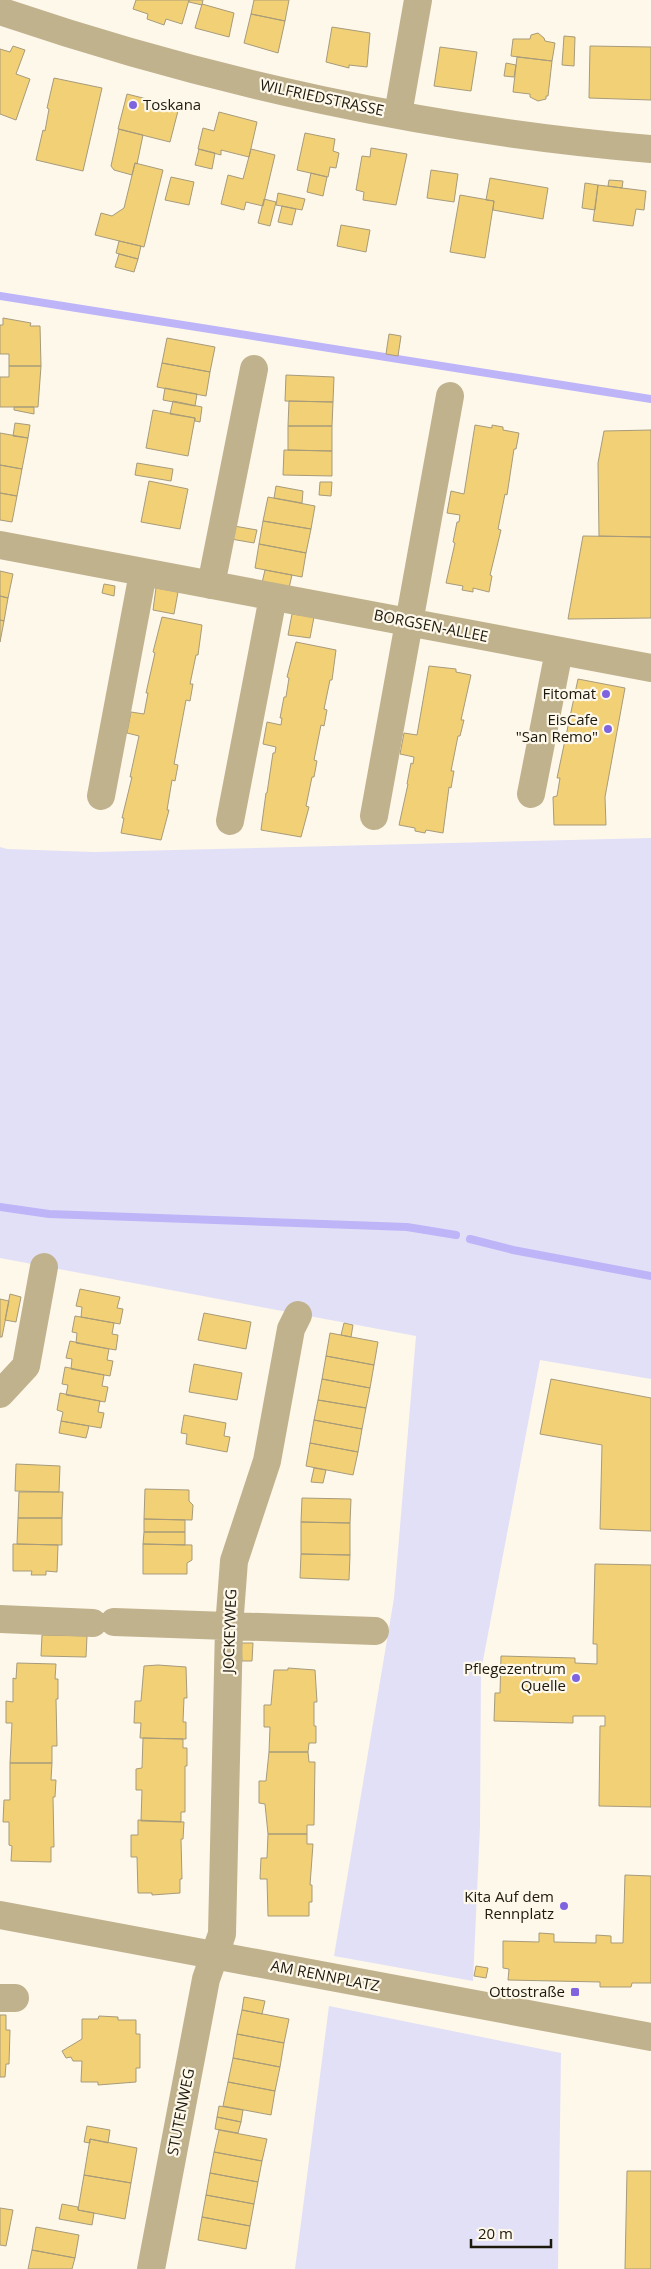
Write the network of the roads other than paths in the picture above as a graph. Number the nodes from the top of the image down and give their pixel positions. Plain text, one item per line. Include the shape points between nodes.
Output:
1 (418, 0) edge
2 (0, 11) edge
3 (398, 114) junction
4 (651, 149) edge
5 (254, 369) dead end
6 (450, 396) dead end
7 (0, 545) edge
8 (143, 573) junction
9 (212, 585) junction
10 (273, 597) junction
11 (408, 621) junction
12 (559, 651) junction
13 (651, 668) edge
14 (532, 794) dead end
15 (101, 796) dead end
16 (374, 816) dead end
17 (230, 821) dead end
18 (44, 1267) dead end
19 (298, 1315) dead end
20 (0, 1394) edge
21 (0, 1619) edge
22 (230, 1627) junction
23 (375, 1631) dead end
24 (0, 1915) edge
25 (215, 1955) junction
26 (651, 2037) edge
27 (151, 2269) edge

1 - 3 street
2 - 3 street, WILFRIEDSTRASSE via 63,33 206,72
3 - 4 street, WILFRIEDSTRASSE via 489,130
5 - 9 street
6 - 11 street
7 - 8 street, BORGSEN-ALLEE
8 - 9 street, BORGSEN-ALLEE
8 - 15 street
9 - 10 street, BORGSEN-ALLEE
10 - 11 street, BORGSEN-ALLEE
10 - 17 street
11 - 12 street, BORGSEN-ALLEE
11 - 16 street
12 - 13 street, BORGSEN-ALLEE
12 - 14 street
18 - 20 street via 26,1366
19 - 22 street, JOCKEYWEG via 291,1329 267,1461 234,1561
21 - 22 street
22 - 23 street
22 - 25 street, JOCKEYWEG via 222,1934
24 - 25 street, AM RENNPLATZ
25 - 26 street, AM RENNPLATZ
25 - 27 street, STUTENWEG via 206,1979

